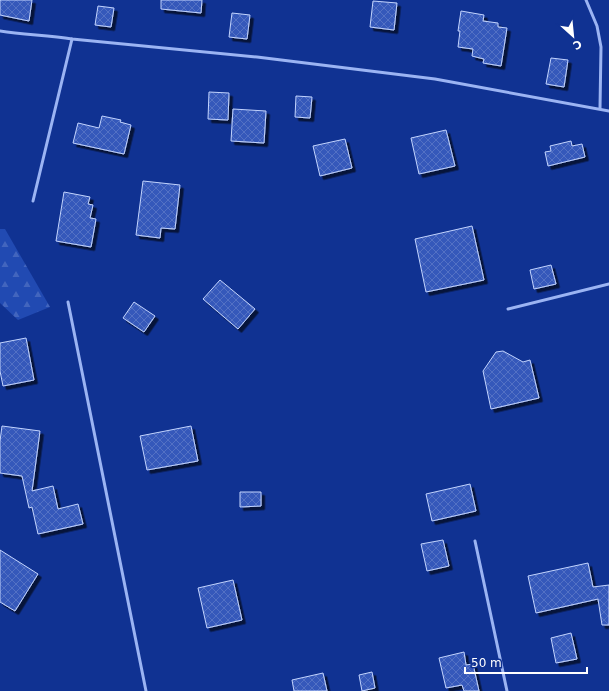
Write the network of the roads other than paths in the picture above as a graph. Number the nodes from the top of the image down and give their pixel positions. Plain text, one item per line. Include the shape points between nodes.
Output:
1 (586, 0) edge
2 (0, 31) edge
3 (72, 39) junction
4 (600, 108) junction
5 (609, 111) edge
6 (33, 200) dead end
7 (609, 284) edge
8 (68, 302) dead end
9 (508, 309) dead end
10 (475, 540) dead end
11 (146, 691) edge
12 (507, 691) edge

1 - 4 lane via 597,26 601,47
2 - 3 lane
3 - 4 lane via 435,79
3 - 6 lane
4 - 5 lane
7 - 9 lane
8 - 11 lane
10 - 12 lane

